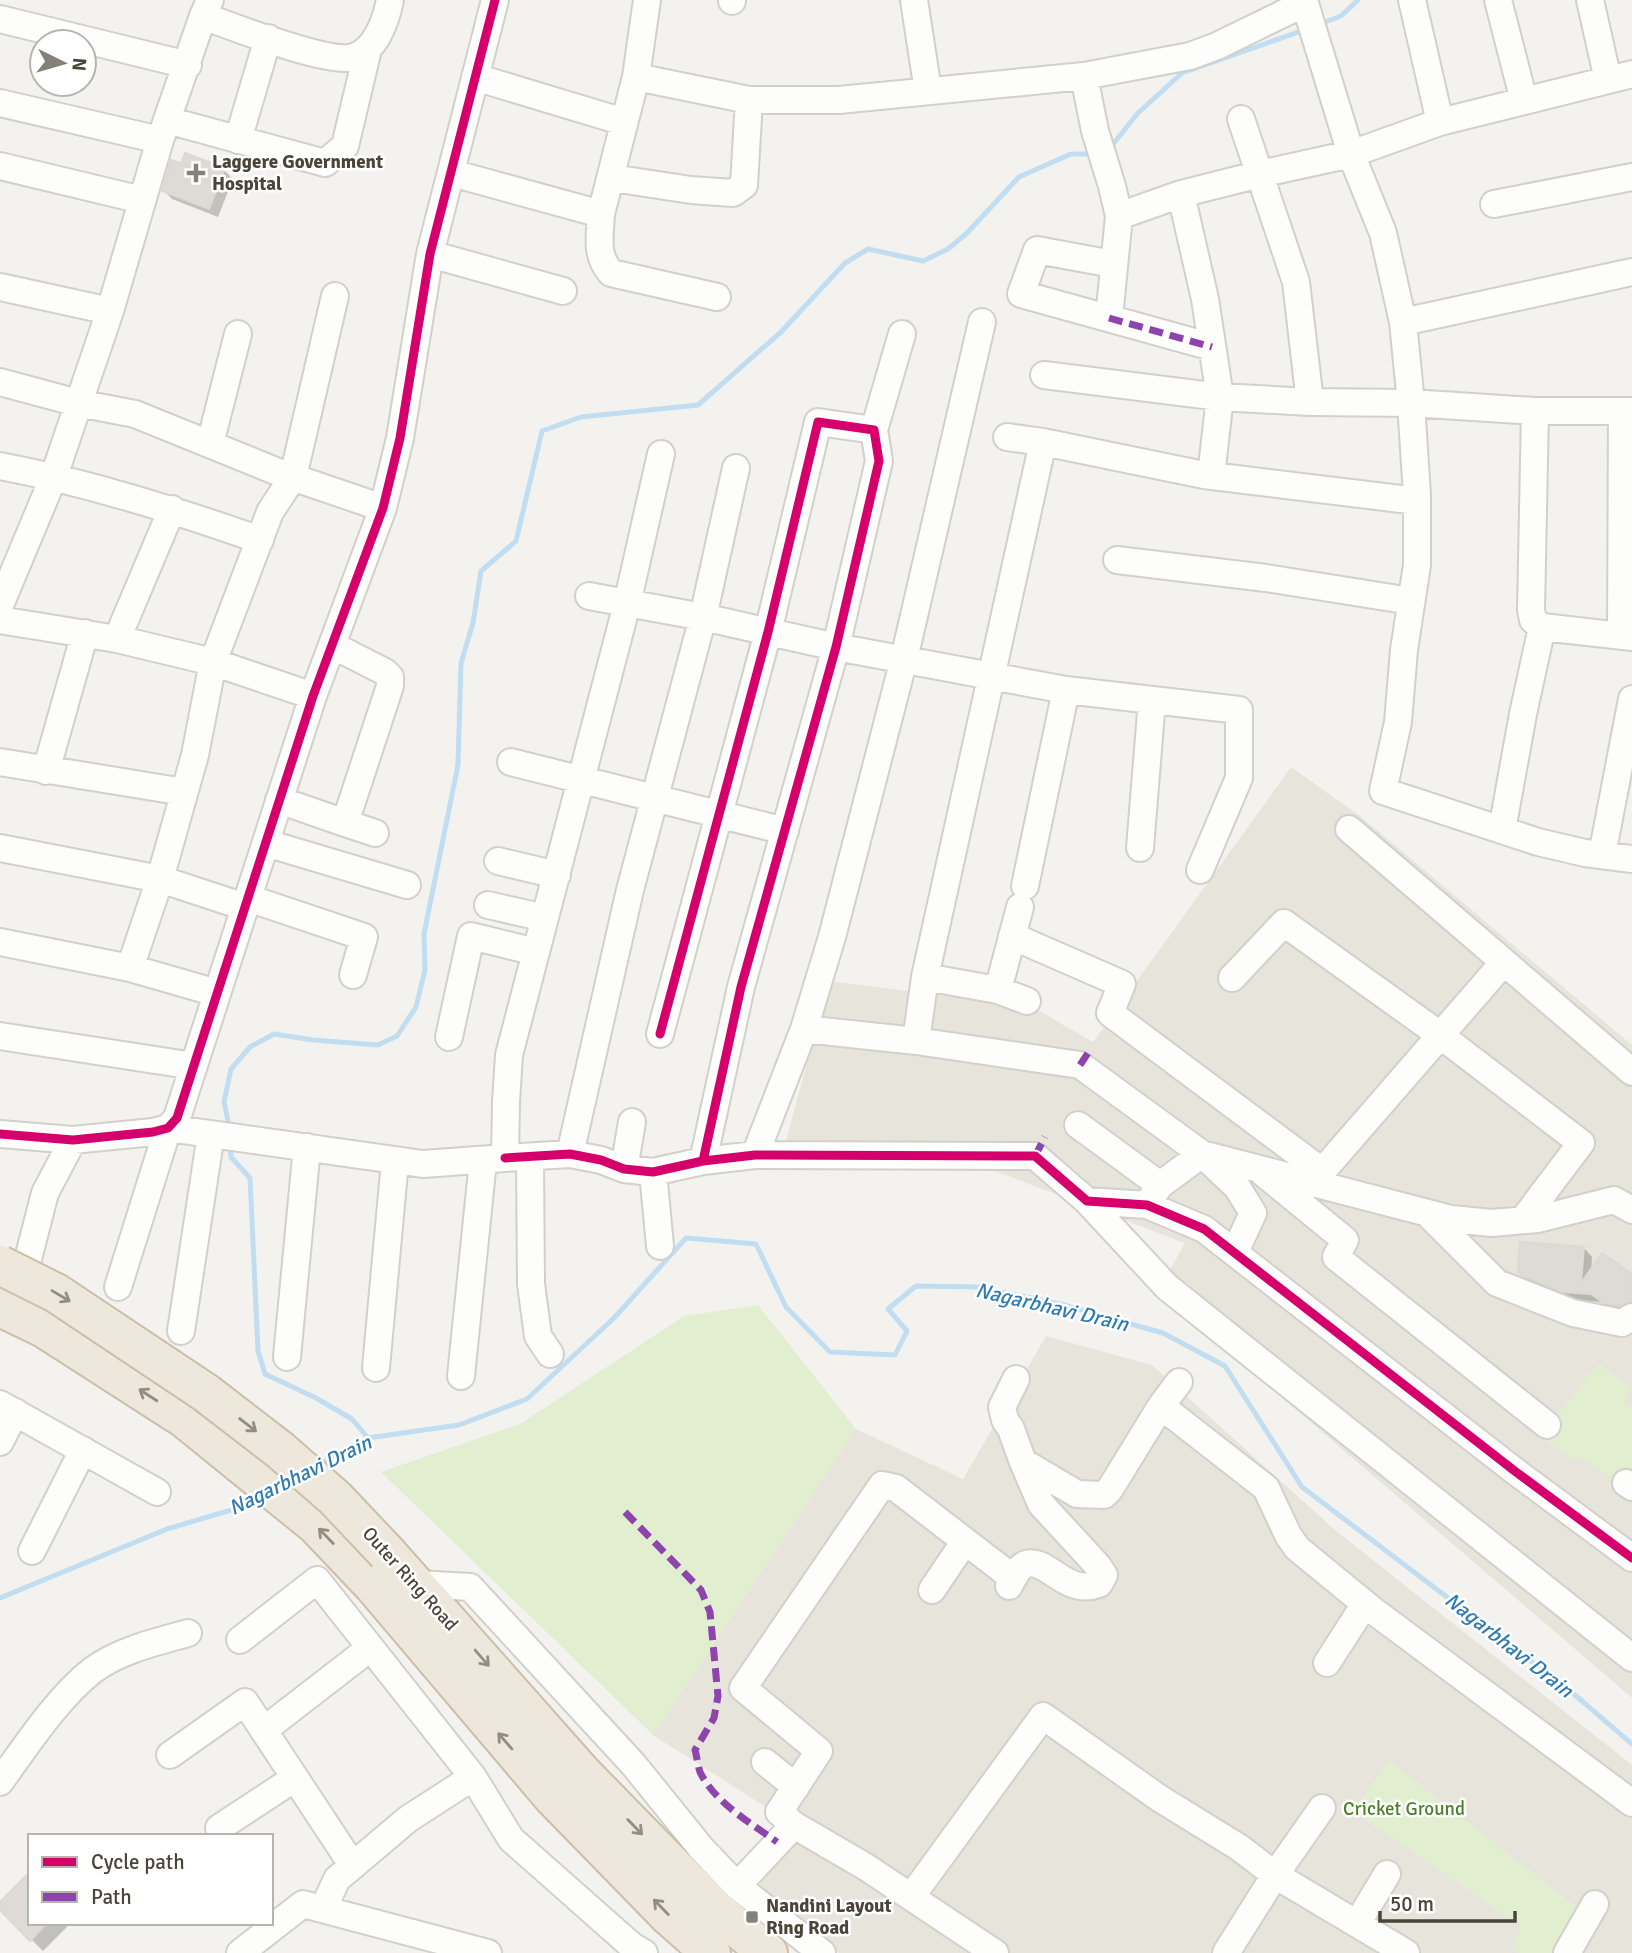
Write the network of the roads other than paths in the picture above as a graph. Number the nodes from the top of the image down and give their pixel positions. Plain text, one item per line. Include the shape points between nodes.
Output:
1 (390, 0) edge
2 (495, 0) edge
3 (647, 0) edge
4 (914, 0) edge
5 (1412, 0) edge
6 (1498, 0) edge
7 (1590, 0) edge
8 (1306, 7) edge
9 (206, 8) edge
10 (0, 19) edge
11 (268, 38) junction
12 (368, 49) junction
13 (188, 65) junction
14 (1084, 76) junction
15 (475, 77) junction
16 (636, 77) junction
17 (1620, 77) edge
18 (928, 91) junction
19 (749, 100) junction
20 (1524, 101) junction
21 (0, 103) edge
22 (1241, 118) dead end
23 (624, 122) junction
24 (1440, 122) junction
25 (163, 130) junction
26 (238, 140) junction
27 (1351, 154) junction
28 (0, 166) edge
29 (452, 173) junction
30 (1260, 174) junction
31 (1632, 177) edge
32 (612, 178) junction
33 (1181, 194) junction
34 (142, 200) junction
35 (1494, 204) dead end
36 (601, 214) junction
37 (1119, 216) junction
38 (430, 254) junction
39 (1113, 264) junction
40 (1632, 272) edge
41 (0, 287) edge
42 (563, 291) dead end
43 (335, 296) dead end
44 (716, 297) dead end
45 (110, 311) junction
46 (1109, 318) junction
47 (982, 322) dead end
48 (1403, 322) junction
49 (238, 334) dead end
50 (902, 334) dead end
51 (1212, 347) junction
52 (1044, 375) dead end
53 (0, 382) edge
54 (1220, 397) junction
55 (1310, 401) junction
56 (78, 403) junction
57 (1411, 403) junction
58 (1535, 411) junction
59 (1627, 411) edge
60 (874, 430) junction
61 (1007, 437) dead end
62 (1043, 442) junction
63 (210, 444) junction
64 (661, 454) dead end
65 (0, 466) edge
66 (736, 468) dead end
67 (1210, 476) junction
68 (54, 477) junction
69 (293, 477) junction
70 (1417, 501) junction
71 (383, 508) junction
72 (172, 509) junction
73 (260, 540) junction
74 (1117, 560) dead end
75 (589, 596) dead end
76 (1411, 601) junction
77 (627, 604) junction
78 (0, 605) edge
79 (703, 617) junction
80 (0, 620) edge
81 (1542, 627) junction
82 (768, 632) junction
83 (85, 633) junction
84 (1626, 637) edge
85 (117, 639) junction
86 (332, 645) junction
87 (836, 647) junction
88 (904, 659) junction
89 (213, 662) junction
90 (991, 676) junction
91 (1066, 690) junction
92 (313, 696) junction
93 (1632, 699) edge
94 (1152, 700) junction
95 (0, 762) edge
96 (511, 762) dead end
97 (46, 771) junction
98 (580, 779) junction
99 (184, 792) junction
100 (654, 796) junction
101 (279, 800) junction
102 (720, 815) junction
103 (345, 823) junction
104 (1349, 829) dead end
105 (1502, 830) junction
106 (785, 831) junction
107 (375, 833) dead end
108 (266, 843) junction
109 (0, 848) edge
110 (1140, 848) dead end
111 (1602, 855) junction
112 (1632, 859) edge
113 (498, 861) dead end
114 (1200, 870) dead end
115 (557, 875) junction
116 (160, 879) junction
117 (407, 885) dead end
118 (246, 903) junction
119 (488, 905) dead end
120 (545, 918) junction
121 (1012, 936) junction
122 (0, 942) edge
123 (536, 953) junction
124 (1504, 962) junction
125 (130, 968) junction
126 (354, 975) dead end
127 (925, 977) junction
128 (1232, 978) dead end
129 (998, 990) junction
130 (217, 993) junction
131 (1027, 1001) dead end
132 (804, 1028) junction
133 (660, 1034) dead end
134 (1440, 1035) junction
135 (0, 1036) edge
136 (449, 1037) dead end
137 (916, 1041) junction
138 (194, 1066) junction
139 (1632, 1072) edge
140 (632, 1122) dead end
141 (1078, 1125) dead end
142 (168, 1128) junction
143 (213, 1134) junction
144 (0, 1135) edge
145 (73, 1140) junction
146 (307, 1147) junction
147 (570, 1154) junction
148 (1202, 1154) junction
149 (755, 1155) junction
150 (506, 1159) junction
151 (395, 1161) junction
152 (703, 1161) junction
153 (1258, 1168) junction
154 (624, 1169) junction
155 (653, 1172) junction
156 (1318, 1177) junction
157 (1154, 1195) junction
158 (1087, 1201) junction
159 (1632, 1210) edge
160 (1427, 1213) junction
161 (1523, 1220) junction
162 (660, 1246) dead end
163 (1235, 1252) junction
164 (0, 1265) edge
165 (118, 1287) dead end
166 (0, 1307) edge
167 (1632, 1317) edge
168 (181, 1331) dead end
169 (550, 1354) dead end
170 (287, 1357) dead end
171 (376, 1368) dead end
172 (461, 1376) dead end
173 (1016, 1379) dead end
174 (1179, 1382) dead end
175 (1161, 1406) junction
176 (8, 1408) edge
177 (1547, 1425) dead end
178 (0, 1442) edge
179 (83, 1450) junction
180 (1023, 1462) junction
181 (157, 1492) dead end
182 (965, 1541) junction
183 (32, 1550) dead end
184 (1632, 1558) edge
185 (380, 1569) junction
186 (417, 1584) junction
187 (932, 1590) dead end
188 (1365, 1604) junction
189 (188, 1633) dead end
190 (240, 1640) dead end
191 (370, 1648) junction
192 (1632, 1658) edge
193 (1327, 1663) dead end
194 (264, 1730) junction
195 (170, 1755) dead end
196 (765, 1762) dead end
197 (473, 1777) junction
198 (295, 1778) junction
199 (0, 1782) edge
200 (796, 1787) junction
201 (1632, 1803) edge
202 (1322, 1808) dead end
203 (794, 1825) junction
204 (219, 1828) dead end
205 (353, 1866) junction
206 (1387, 1874) dead end
207 (1275, 1875) junction
208 (737, 1886) junction
209 (911, 1897) junction
210 (1595, 1904) dead end
211 (323, 1909) junction
212 (1357, 1924) junction
213 (240, 1953) edge
214 (488, 1953) edge
215 (645, 1953) edge
216 (711, 1953) edge
217 (768, 1953) edge
218 (822, 1953) edge
219 (995, 1953) edge
220 (1226, 1953) edge
221 (1406, 1953) edge
222 (1567, 1953) edge

1 - 12 street via 382,27
2 - 15 street
3 - 16 street
4 - 18 street
5 - 24 street
6 - 20 street
7 - 17 street
8 - 14 street via 1190,56
8 - 27 street
9 - 11 street
9 - 13 street
10 - 13 street
11 - 12 street via 309,52 352,58
11 - 26 street
12 - 26 street via 345,146 325,163
13 - 25 street
14 - 18 street
14 - 37 street via 1094,131
15 - 23 street
15 - 29 street
16 - 19 street
16 - 23 street
17 - 20 street
18 - 19 street via 839,100
19 - 32 street via 744,185 733,193
20 - 24 street
21 - 25 street
22 - 30 street
23 - 32 street
24 - 27 street
25 - 26 street
25 - 34 street
27 - 30 street
27 - 48 street via 1383,233
28 - 34 street
29 - 36 street
29 - 38 street
30 - 33 street
30 - 55 street via 1296,282
31 - 35 street
32 - 36 street
33 - 37 street
33 - 51 street
34 - 45 street
36 - 44 street via 599,251 611,273
37 - 39 street
38 - 42 street
38 - 71 street via 400,438
39 - 46 street
39 - 46 street via 1037,250 1021,294
40 - 48 street
41 - 45 street
43 - 69 street
45 - 56 street
46 - 51 street
47 - 88 street
48 - 57 street
49 - 63 street
50 - 60 street
51 - 54 street
52 - 54 street
53 - 56 street
54 - 55 street
54 - 67 street
55 - 57 street
56 - 63 street via 135,414
56 - 68 street
57 - 58 street
57 - 70 street
58 - 59 street
58 - 81 street via 1531,610
59 - 84 street
60 - 82 street via 818,422
60 - 87 street via 879,461
61 - 62 street
62 - 67 street
62 - 90 street
63 - 69 street
64 - 77 street
65 - 68 street
66 - 79 street
67 - 70 street
68 - 72 street
68 - 78 street
69 - 71 street
69 - 73 street via 270,512
70 - 76 street via 1417,565
71 - 86 street
72 - 73 street
72 - 85 street
73 - 89 street
74 - 76 street
75 - 77 street
76 - 105 street via 1398,722 1383,791
77 - 79 street
77 - 98 street
79 - 82 street
79 - 100 street
80 - 83 street
81 - 84 street
81 - 105 street
82 - 87 street
82 - 102 street
83 - 85 street
83 - 97 street
85 - 89 street
86 - 92 street
86 - 103 street via 390,677
87 - 88 street
87 - 106 street
88 - 90 street
88 - 132 street
89 - 92 street
89 - 99 street
90 - 91 street
90 - 127 street
91 - 94 street
91 - 121 street
92 - 101 street
93 - 111 street
94 - 110 street
94 - 114 street via 1239,710 1239,778
95 - 97 street
96 - 98 street
97 - 99 street
98 - 100 street
98 - 115 street
99 - 116 street
100 - 102 street
100 - 147 street
101 - 103 street
101 - 108 street
102 - 106 street
102 - 133 street
103 - 107 street
104 - 124 street
105 - 111 street
106 - 152 street via 741,987
108 - 117 street
108 - 118 street
109 - 116 street
111 - 112 street
113 - 115 street
115 - 120 street
116 - 118 street
116 - 125 street
118 - 126 street via 364,937
118 - 130 street
119 - 120 street
120 - 123 street
121 - 129 street
121 - 156 street via 1122,984 1110,1013
122 - 125 street
123 - 136 street via 471,936
123 - 150 street via 509,1055
124 - 134 street
124 - 139 street
125 - 130 street
127 - 129 street
127 - 137 street
128 - 134 street via 1284,923
129 - 131 street
130 - 138 street
132 - 137 street
132 - 149 street
134 - 156 street
134 - 161 street via 1581,1143
135 - 138 street
137 - 148 street via 1079,1068
138 - 142 street via 177,1118
140 - 154 street
141 - 157 street
142 - 143 street
142 - 145 street
142 - 165 street
143 - 146 street
143 - 168 street
144 - 145 street
145 - 166 street via 45,1193 27,1264
146 - 151 street
146 - 170 street
147 - 150 street
147 - 154 street
148 - 153 street
148 - 157 street
148 - 163 street via 1237,1187 1252,1213
149 - 152 street
149 - 158 street via 1040,1147
150 - 151 street via 423,1164
150 - 169 street via 538,1336
150 - 172 street
151 - 171 street
152 - 155 street
153 - 156 street
153 - 177 street via 1345,1240 1336,1257
154 - 155 street
155 - 162 street
156 - 160 street
157 - 158 street
157 - 163 street
158 - 192 street via 1167,1287
159 - 161 street via 1614,1199
160 - 161 street via 1492,1223
160 - 167 street via 1496,1283 1573,1313 1622,1323
163 - 184 street
164 -> 185 highway, Outer Ring Road, bridge via 56,1293 206,1393 280,1450 326,1490
185 -> 166 highway, Outer Ring Road via 316,1525 184,1418 44,1328
173 - 180 street via 1002,1407
174 - 175 street
175 - 180 street via 1104,1495 1077,1494
175 - 188 street via 1266,1488 1297,1548
176 - 178 street
176 - 179 street
179 - 181 street
179 - 183 street
180 - 182 street via 1041,1504 1104,1575 1099,1584 1088,1588 1070,1584 1037,1564 1019,1569 1011,1582
182 - 187 street
182 - 200 street via 896,1488 882,1485 743,1688 819,1751
185 - 186 highway, Outer Ring Road
216 -> 185 highway, Outer Ring Road via 552,1796
186 - 208 street via 470,1587 633,1764
186 -> 217 highway, Outer Ring Road via 582,1773 718,1912
188 - 193 street
188 - 201 street
189 - 199 street via 131,1650 93,1670 51,1713
190 - 191 street via 317,1580
191 - 194 street
191 - 197 street
194 - 195 street via 245,1702
194 - 198 street
196 - 200 street
197 - 205 street via 408,1819
197 - 215 street via 511,1839
198 - 204 street
198 - 205 street
200 - 203 street via 779,1812
202 - 207 street
203 - 208 street
203 - 209 street
205 - 211 street via 337,1880
206 - 212 street
207 - 209 street via 1043,1716
207 - 212 street
207 - 220 street
208 - 218 street
209 - 219 street
210 - 222 street
211 - 213 street via 303,1904
211 - 214 street
212 - 221 street

